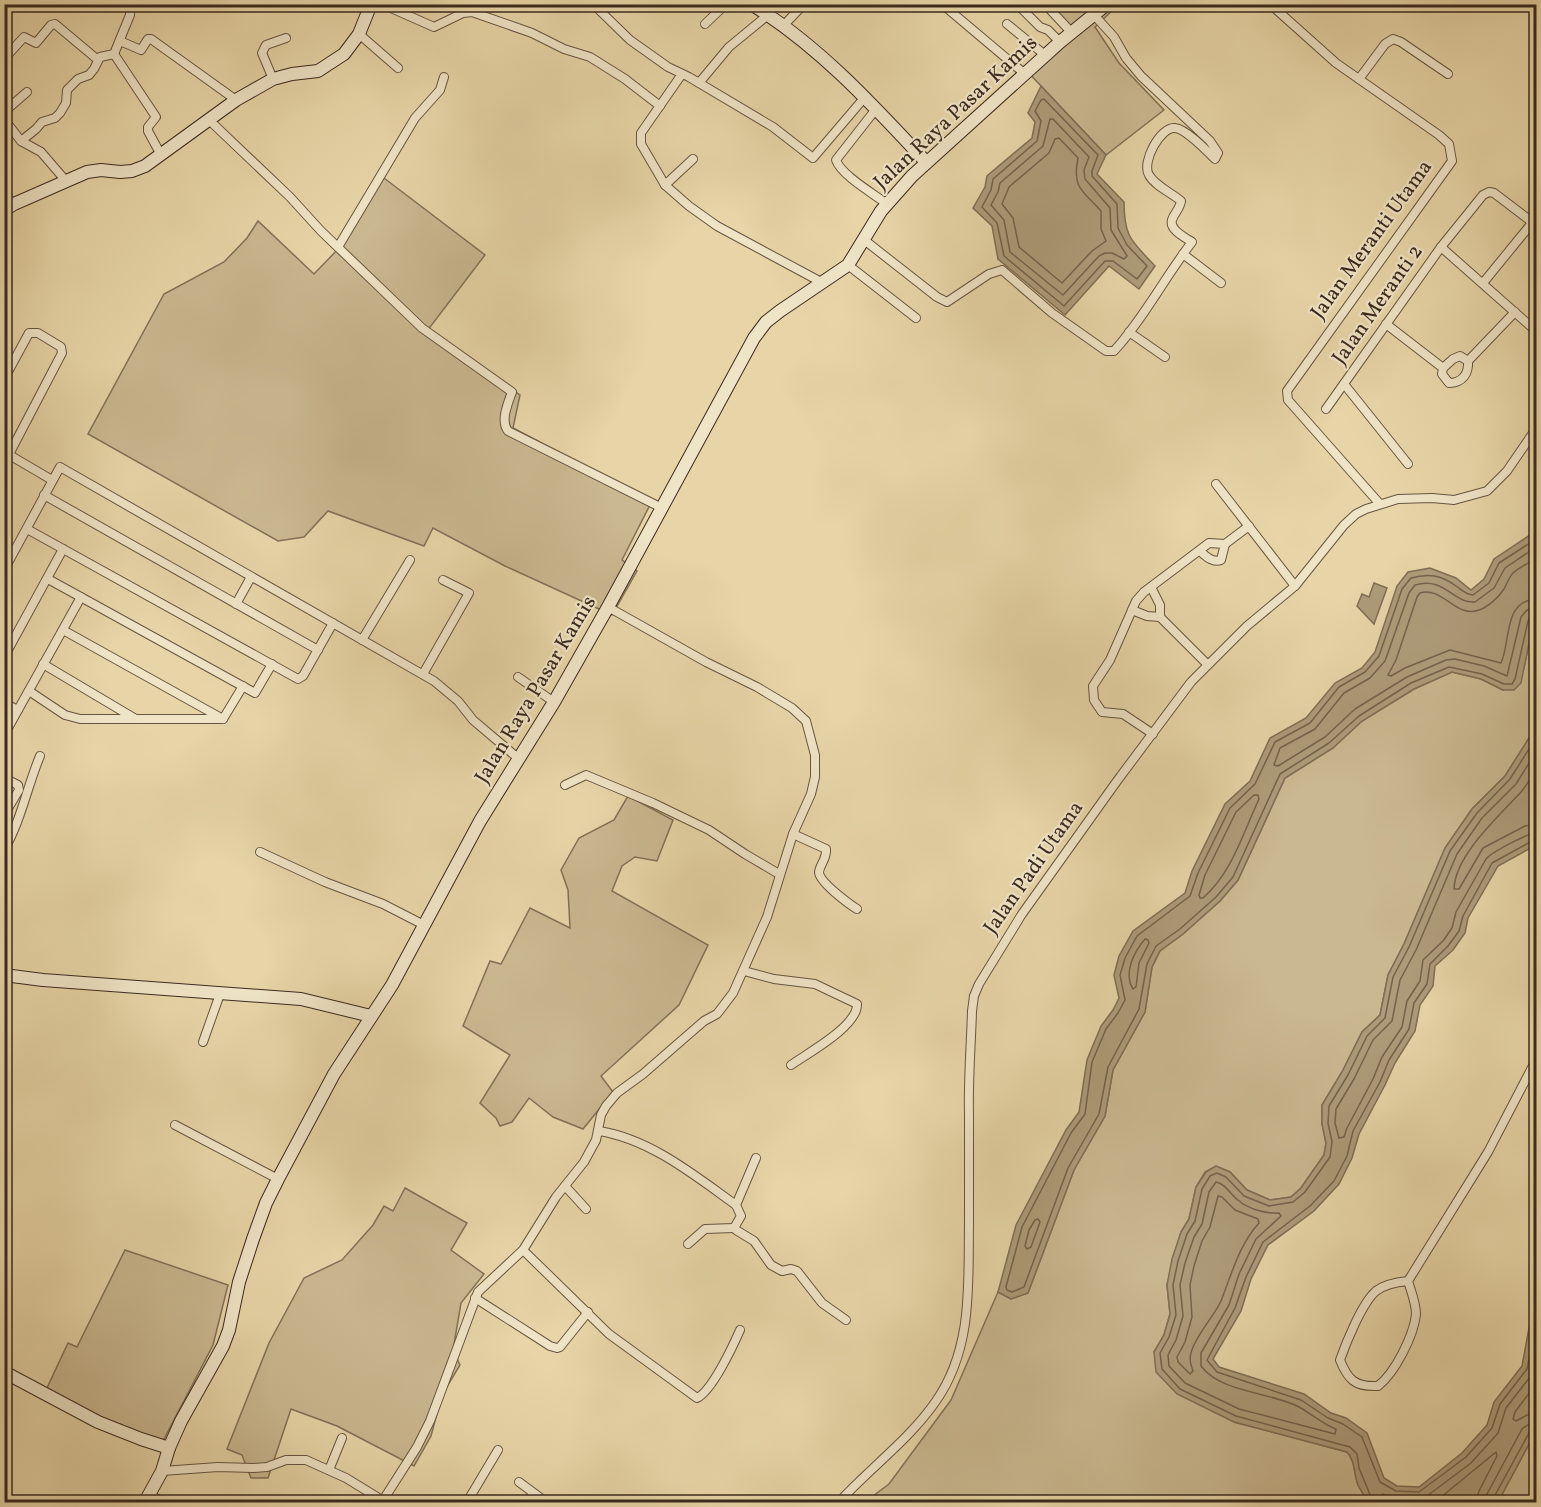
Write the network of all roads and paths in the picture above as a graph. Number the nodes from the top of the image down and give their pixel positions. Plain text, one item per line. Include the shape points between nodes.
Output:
1 (126, 4) edge
2 (159, 4) edge
3 (169, 4) edge
4 (371, 4) edge
5 (382, 4) edge
6 (593, 4) edge
7 (726, 4) edge
8 (751, 4) edge
9 (804, 4) edge
10 (942, 4) edge
11 (1017, 4) edge
12 (1046, 4) edge
13 (1107, 4) edge
14 (1270, 4) edge
15 (768, 15) junction
16 (1095, 16) junction
17 (705, 24) dead end
18 (1007, 24) dead end
19 (783, 26) junction
20 (1072, 33) junction
21 (359, 34) junction
22 (286, 38) dead end
23 (120, 41) junction
24 (1060, 42) junction
25 (114, 54) junction
26 (1045, 55) junction
27 (4, 59) edge
28 (98, 60) junction
29 (398, 68) dead end
30 (682, 74) junction
31 (1025, 74) junction
32 (1448, 74) dead end
33 (444, 76) dead end
34 (273, 79) junction
35 (1359, 79) junction
36 (699, 83) junction
37 (27, 92) dead end
38 (865, 98) junction
39 (236, 100) junction
40 (660, 106) junction
41 (876, 109) junction
42 (4, 112) edge
43 (4, 119) edge
44 (208, 119) junction
45 (21, 141) junction
46 (162, 155) junction
47 (693, 159) dead end
48 (926, 162) junction
49 (66, 181) junction
50 (665, 185) junction
51 (4, 194) edge
52 (887, 204) junction
53 (9, 207) edge
54 (1535, 222) edge
55 (863, 239) junction
56 (338, 247) junction
57 (1441, 247) junction
58 (1183, 254) junction
59 (848, 265) junction
60 (823, 283) junction
61 (1221, 283) dead end
62 (1484, 283) junction
63 (1515, 312) junction
64 (916, 318) dead end
65 (1386, 324) junction
66 (1536, 331) edge
67 (1129, 332) junction
68 (1165, 357) dead end
69 (1468, 361) junction
70 (1443, 368) junction
71 (4, 379) edge
72 (1344, 384) junction
73 (1326, 409) dead end
74 (1536, 431) edge
75 (7, 453) edge
76 (4, 464) edge
77 (1408, 464) dead end
78 (52, 480) junction
79 (1216, 484) dead end
80 (45, 495) junction
81 (1379, 503) junction
82 (662, 508) junction
83 (1249, 526) junction
84 (27, 529) junction
85 (1226, 544) junction
86 (63, 549) junction
87 (1200, 551) junction
88 (410, 560) dead end
89 (4, 570) edge
90 (251, 577) junction
91 (48, 579) junction
92 (443, 580) dead end
93 (1295, 586) junction
94 (1151, 587) junction
95 (81, 597) junction
96 (236, 604) junction
97 (608, 607) junction
98 (1132, 610) junction
99 (1160, 617) junction
100 (333, 623) junction
101 (63, 630) junction
102 (362, 640) junction
103 (318, 650) junction
104 (4, 657) edge
105 (43, 664) junction
106 (272, 664) junction
107 (1207, 664) junction
108 (423, 675) junction
109 (518, 677) dead end
110 (243, 686) junction
111 (29, 691) junction
112 (554, 702) junction
113 (4, 703) edge
114 (18, 710) junction
115 (134, 718) junction
116 (223, 719) junction
117 (1153, 734) junction
118 (4, 735) edge
119 (40, 756) dead end
120 (519, 759) junction
121 (4, 778) edge
122 (565, 785) dead end
123 (4, 815) edge
124 (793, 834) junction
125 (4, 850) edge
126 (260, 852) dead end
127 (779, 874) junction
128 (857, 909) dead end
129 (424, 925) junction
130 (744, 970) junction
131 (4, 975) edge
132 (220, 994) junction
133 (371, 1016) junction
134 (202, 1042) dead end
135 (1536, 1060) edge
136 (791, 1065) dead end
137 (175, 1125) dead end
138 (599, 1131) junction
139 (756, 1158) dead end
140 (278, 1179) junction
141 (565, 1186) junction
142 (736, 1205) junction
143 (586, 1209) dead end
144 (734, 1228) junction
145 (688, 1244) dead end
146 (523, 1250) junction
147 (1408, 1281) junction
148 (475, 1298) junction
149 (588, 1312) junction
150 (846, 1320) dead end
151 (740, 1330) dead end
152 (4, 1372) edge
153 (342, 1438) dead end
154 (169, 1448) junction
155 (498, 1450) dead end
156 (329, 1470) junction
157 (162, 1471) junction
158 (519, 1482) dead end
159 (533, 1493) junction
160 (148, 1499) edge
161 (383, 1502) edge
162 (164, 1503) edge
163 (467, 1503) edge
164 (528, 1503) edge
165 (546, 1503) edge
166 (839, 1503) edge

1 - 23 street via 130,15
2 - 3 street
4 - 21 main road
5 - 40 street via 434,27 472,12 531,33 590,57
6 - 30 street via 630,40
7 - 17 street
8 - 15 main road
9 - 19 street
10 - 31 street
11 - 24 street
12 - 20 street
13 - 16 main road, Jalan Raya Pasar Kamis
14 - 35 street, Jalan Meranti Utama
15 - 19 main road
15 - 36 street via 729,47
16 - 20 main road, Jalan Raya Pasar Kamis
16 - 58 street via 1141,76 1217,150 1215,159 1182,130 1170,128 1150,152 1148,174 1181,201 1172,222 1174,229 1192,242
18 - 26 street
19 - 38 main road
20 - 24 main road, Jalan Raya Pasar Kamis
21 - 29 street
21 - 34 main road via 344,54 318,71
22 - 34 street via 266,45 262,53
23 - 25 street
23 - 39 street via 141,50 151,39
24 - 26 main road, Jalan Raya Pasar Kamis
25 - 28 street
25 - 46 street via 156,117 148,131
26 - 31 main road, Jalan Raya Pasar Kamis
27 - 28 street via 24,37 36,44 54,24
28 - 45 street via 88,75 67,90 60,113 42,122
30 - 36 street
30 - 40 street
31 - 48 main road, Jalan Raya Pasar Kamis
32 - 35 street via 1393,39
33 - 56 street via 440,90 415,118
34 - 39 main road
35 - 81 street, Jalan Meranti Utama via 1439,135 1449,144 1452,161 1287,391 1288,400
36 - 38 street via 773,127 813,158
37 - 42 street
38 - 41 main road
39 - 44 main road
40 - 50 street via 640,139
41 - 48 main road
41 - 52 street via 836,160 848,175
43 - 45 street
44 - 46 main road
44 - 56 street
45 - 49 street via 41,152
46 - 49 main road via 132,171 87,172
47 - 50 street
48 - 52 main road, Jalan Raya Pasar Kamis
49 - 53 main road
50 - 60 street via 717,226
51 - 53 street
52 - 55 main road, Jalan Raya Pasar Kamis
54 - 57 street, Jalan Meranti 2 via 1489,192
54 - 62 street
55 - 59 main road, Jalan Raya Pasar Kamis
55 - 67 street via 944,301 1002,270 1052,313 1108,352 1114,351
56 - 82 street via 422,328 512,392 504,422 508,431
57 - 62 street
57 - 65 street, Jalan Meranti 2
58 - 61 street
58 - 67 street
59 - 60 main road, Jalan Raya Pasar Kamis
59 - 64 street
60 - 82 main road, Jalan Raya Pasar Kamis via 766,322 754,338
62 - 63 street
63 - 66 street
63 - 69 street
65 - 70 street
65 - 72 street, Jalan Meranti 2
67 - 68 street
69 - 70 street via 1460,356
69 - 70 street via 1469,368 1457,383 1444,379
71 - 75 street via 30,333 38,333 61,347 62,354
72 - 73 street, Jalan Meranti 2
72 - 77 street, Jalan Meranti 2
74 - 81 street, Jalan Padi Utama via 1487,491 1454,500 1398,498
75 - 76 street
75 - 78 street
78 - 80 street
78 - 90 street via 60,467
79 - 83 street
80 - 84 street
80 - 96 street
81 - 93 street, Jalan Padi Utama via 1344,525
82 - 97 main road, Jalan Raya Pasar Kamis
83 - 85 street
83 - 93 street
84 - 86 street
84 - 89 street
85 - 87 street via 1209,543
85 - 87 street via 1223,557 1216,562
86 - 91 street
86 - 106 street
87 - 94 street
88 - 102 street
90 - 96 street
90 - 100 street
91 - 95 street
91 - 104 street
92 - 108 street via 470,593
93 - 107 street, Jalan Padi Utama
94 - 98 street
94 - 99 street via 1160,605
95 - 101 street
95 - 110 street
96 - 103 street
97 - 112 main road, Jalan Raya Pasar Kamis
97 - 124 street via 757,687 806,721 815,754 815,777
98 - 99 street
98 - 117 street via 1092,694 1102,712 1123,714
99 - 107 street
100 - 102 street
100 - 103 street
101 - 105 street
101 - 116 street
102 - 108 street
103 - 106 street via 301,678
105 - 111 street
105 - 115 street
106 - 110 street via 255,693
107 - 117 street, Jalan Padi Utama
108 - 120 street via 449,693 473,720
109 - 112 street
110 - 116 street
111 - 114 street
111 - 115 street via 73,718
112 - 120 main road, Jalan Raya Pasar Kamis
113 - 114 street
114 - 118 street
115 - 116 street
117 - 166 street, Jalan Padi Utama via 1022,914 976,990 969,1103 970,1277 963,1340 952,1374 936,1401
119 - 125 street via 13,835
120 - 129 main road, Jalan Raya Pasar Kamis via 480,821
121 - 123 street via 18,785 19,790
122 - 127 street via 586,775 710,830
124 - 127 street
124 - 128 street via 826,849 819,871 821,877
126 - 129 street
127 - 130 street via 767,917
129 - 133 main road, Jalan Raya Pasar Kamis
130 - 136 street via 774,979 815,984 857,1004 843,1029
130 - 138 street via 722,1009 611,1099 601,1115
131 - 132 main road
132 - 133 main road via 301,999
132 - 134 street
133 - 140 main road, Jalan Raya Pasar Kamis via 334,1074
135 - 147 street via 1483,1160
137 - 140 street
138 - 141 street via 584,1162
138 - 142 street via 642,1144
139 - 142 street
140 - 154 main road, Jalan Raya Pasar Kamis via 253,1239 223,1346
141 - 143 street
141 - 146 street
142 - 144 street via 741,1216
144 - 145 street via 705,1229
144 - 150 street via 754,1241 771,1265 782,1271 797,1270 822,1303
146 - 148 street
146 - 149 street
147 - 147 street via 1395,1282 1376,1292 1356,1323 1340,1360 1346,1375 1357,1384 1378,1386 1397,1362 1416,1312
148 - 149 street via 557,1348
148 - 161 street via 430,1421
149 - 151 street via 609,1334 697,1398 711,1382
152 - 154 main road via 98,1422
153 - 156 street
154 - 157 main road, Jalan Raya Pasar Kamis
155 - 163 street
156 - 157 street via 295,1459 253,1468
156 - 161 street
157 - 160 main road, Jalan Raya Pasar Kamis
158 - 159 street
159 - 164 street
159 - 165 street
160 - 162 street

